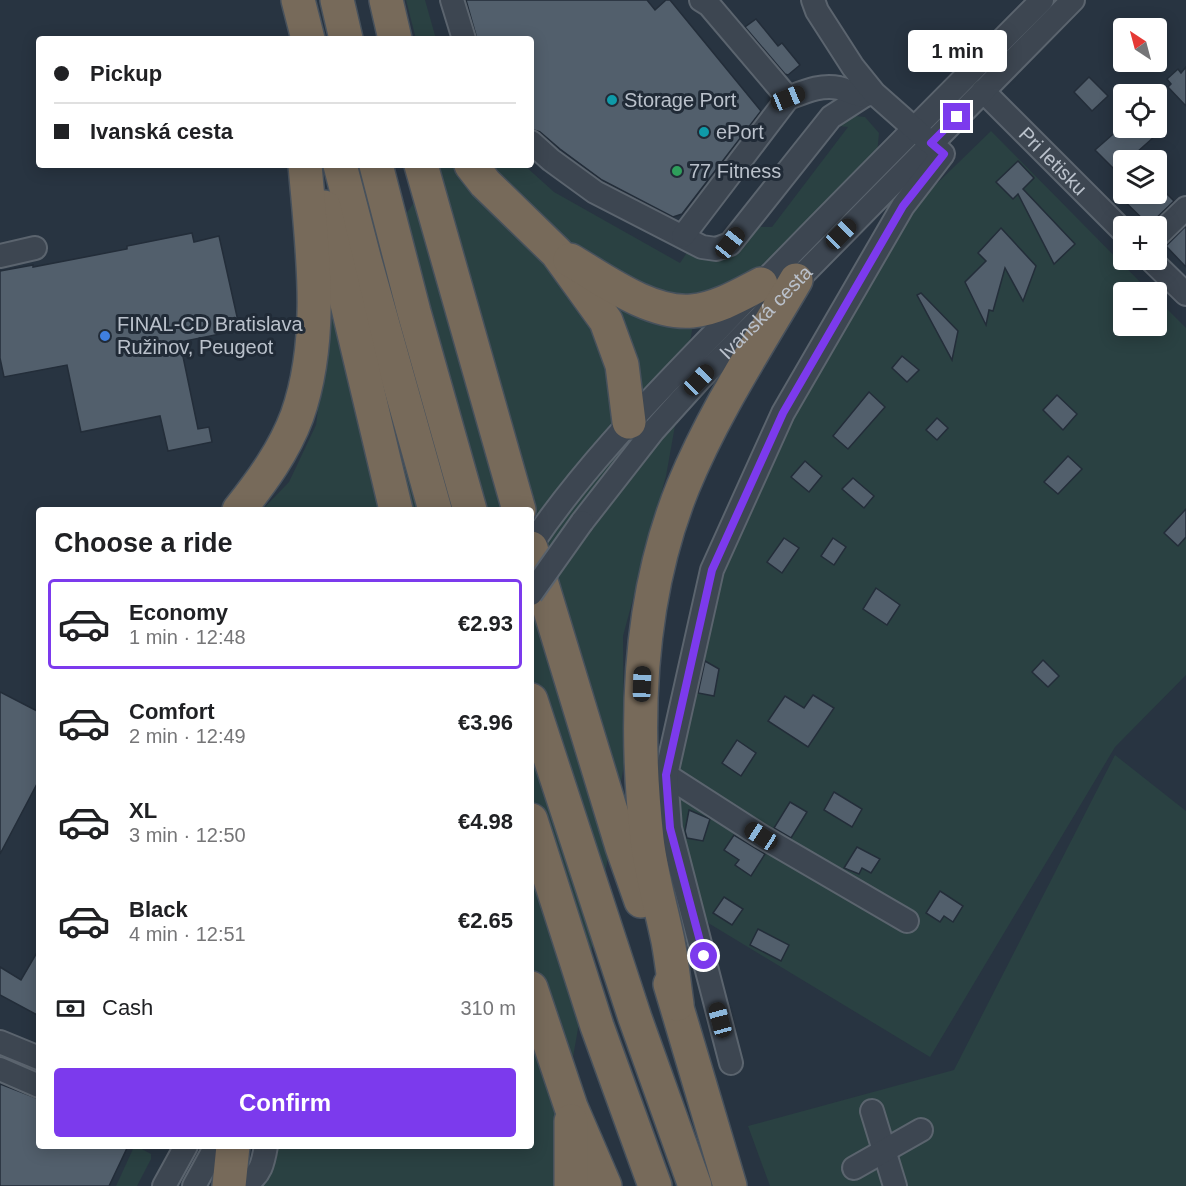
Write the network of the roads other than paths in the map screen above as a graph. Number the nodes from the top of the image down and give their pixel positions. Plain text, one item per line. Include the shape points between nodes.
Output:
1 (288, 0) edge
2 (298, 0) edge
3 (337, 0) edge
4 (386, 0) edge
5 (452, 0) edge
6 (701, 0) edge
7 (813, 0) edge
8 (1042, 0) edge
9 (1073, 0) edge
10 (283, 36) edge
11 (307, 36) edge
12 (345, 36) edge
13 (396, 36) edge
14 (463, 36) edge
15 (983, 91) junction
16 (868, 95) junction
17 (788, 98) junction
18 (923, 136) junction
19 (534, 145) edge
20 (305, 168) edge
21 (315, 168) edge
22 (341, 168) edge
23 (377, 168) edge
24 (422, 168) edge
25 (473, 168) edge
26 (1186, 208) edge
27 (1113, 221) edge
28 (1167, 226) edge
29 (682, 236) junction
30 (35, 248) dead end
31 (556, 253) junction
32 (0, 255) edge
33 (1161, 270) edge
34 (796, 280) junction
35 (761, 284) junction
36 (1186, 294) edge
37 (629, 422) junction
38 (618, 474) junction
39 (241, 507) edge
40 (395, 507) edge
41 (434, 507) edge
42 (469, 507) edge
43 (518, 507) edge
44 (534, 543) edge
45 (534, 557) edge
46 (534, 590) edge
47 (534, 709) edge
48 (666, 775) junction
49 (534, 829) edge
50 (907, 921) dead end
51 (534, 997) edge
52 (677, 1004) junction
53 (0, 1042) edge
54 (36, 1057) edge
55 (731, 1063) dead end
56 (0, 1070) edge
57 (36, 1085) edge
58 (572, 1107) junction
59 (872, 1110) dead end
60 (921, 1130) dead end
61 (184, 1149) edge
62 (214, 1149) edge
63 (233, 1149) edge
64 (266, 1149) edge
65 (885, 1150) junction
66 (854, 1168) dead end
67 (237, 1185) edge
68 (164, 1186) edge
69 (194, 1186) edge
70 (571, 1186) edge
71 (605, 1186) edge
72 (655, 1186) edge
73 (695, 1186) edge
74 (730, 1186) edge
75 (895, 1186) edge

1 - 10 highway
2 - 11 highway
3 - 12 highway
4 - 13 highway
5 - 14 street
6 - 17 street
7 - 16 street
8 - 18 street, Ivanská cesta
9 - 15 street, Ivanská cesta
15 - 18 street, Ivanská cesta
15 - 27 street, Pri letisku
16 - 17 street via 837,88 812,88
16 - 18 street
16 - 29 street via 831,117 730,243 716,249 702,247
17 - 29 street
18 - 34 street, Ivanská cesta
18 - 35 street, Ivanská cesta
18 - 48 street via 944,154 903,206 783,413 712,570
19 - 29 street via 595,192
20 - 39 highway via 313,290 308,375 286,440
21 - 40 highway
22 - 41 highway
23 - 42 highway
24 - 43 highway
25 - 31 highway
26 - 28 street
30 - 32 street
31 - 35 highway via 645,302 669,309 692,311 723,303
31 - 37 highway via 595,303 615,340
33 - 36 street
34 - 38 street, Ivanská cesta via 699,380
34 - 52 highway via 721,408 683,488 652,593 642,675 643,796 647,842
35 - 37 street, Ivanská cesta
37 - 38 street
37 - 44 street, Ivanská cesta
38 - 46 street, Ivanská cesta, bridge
45 - 52 highway via 622,847
47 - 73 highway via 635,1018
48 - 50 street
48 - 55 street via 670,828
49 - 72 highway via 597,1026
51 - 58 highway
52 - 74 highway
53 - 54 street
56 - 57 street
58 - 70 highway
58 - 71 highway
59 - 65 street
60 - 65 street
61 - 68 street
62 - 69 street
63 - 67 highway
64 - 67 street via 256,1178
65 - 66 street
65 - 75 street

